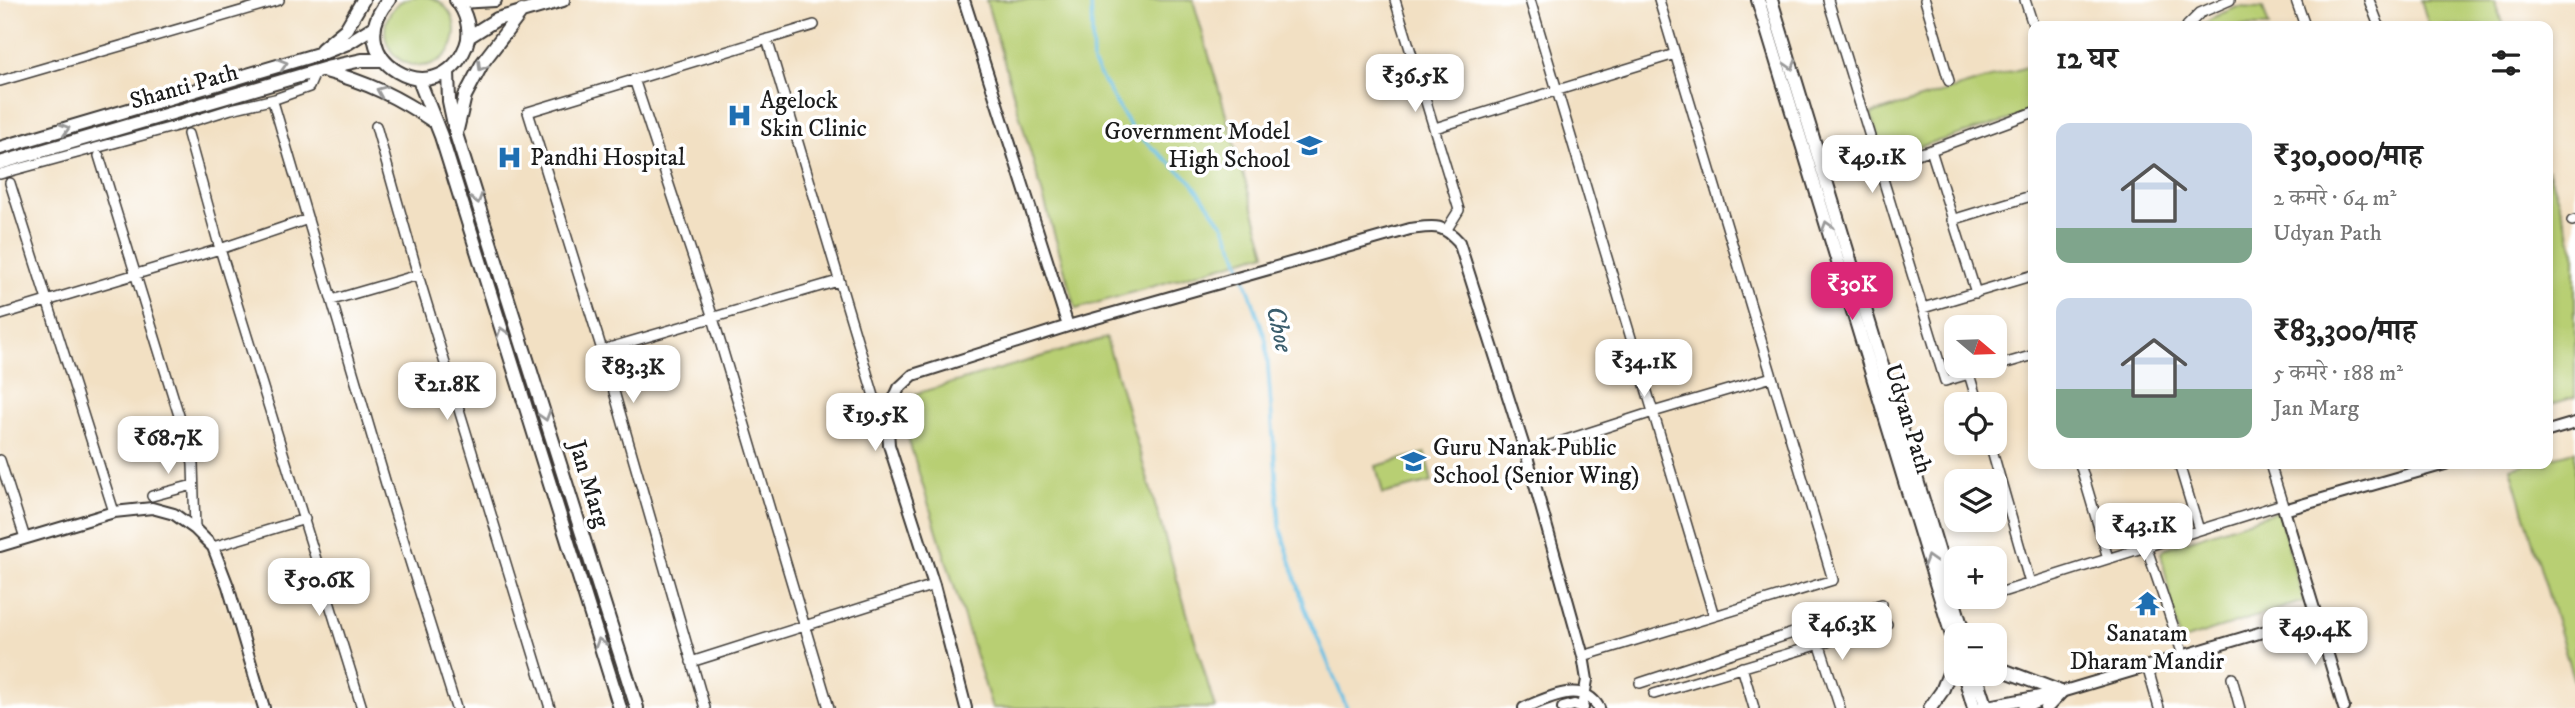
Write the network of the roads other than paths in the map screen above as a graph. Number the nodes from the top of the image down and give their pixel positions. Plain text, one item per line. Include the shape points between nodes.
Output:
1 (279, 0) edge
2 (363, 0) edge
3 (389, 0) edge
4 (495, 0) edge
5 (563, 0) edge
6 (964, 0) edge
7 (1395, 0) edge
8 (1530, 0) edge
9 (1659, 0) edge
10 (1758, 0) edge
11 (1771, 0) edge
12 (1828, 0) edge
13 (1925, 0) edge
14 (2025, 0) edge
15 (2227, 0) edge
16 (2296, 0) edge
17 (2369, 0) edge
18 (458, 1) edge
19 (522, 12) junction
20 (2032, 21) edge
21 (2192, 21) edge
22 (2303, 21) edge
23 (2377, 21) edge
24 (814, 24) dead end
25 (375, 26) junction
26 (470, 36) junction
27 (766, 39) junction
28 (316, 54) junction
29 (1675, 54) junction
30 (382, 60) junction
31 (319, 70) junction
32 (448, 71) junction
33 (634, 79) junction
34 (0, 80) edge
35 (419, 80) junction
36 (1949, 81) dead end
37 (1557, 90) junction
38 (274, 105) dead end
39 (2028, 114) edge
40 (436, 123) junction
41 (376, 126) dead end
42 (1435, 128) junction
43 (188, 134) dead end
44 (456, 134) junction
45 (0, 148) edge
46 (1931, 150) junction
47 (99, 156) dead end
48 (0, 163) edge
49 (1878, 165) junction
50 (0, 174) edge
51 (10, 183) dead end
52 (2028, 197) edge
53 (308, 219) junction
54 (1952, 220) junction
55 (1447, 229) junction
56 (220, 249) junction
57 (134, 274) junction
58 (418, 275) junction
59 (2028, 277) edge
60 (838, 281) junction
61 (1976, 293) junction
62 (332, 300) junction
63 (46, 301) junction
64 (1923, 308) junction
65 (0, 315) edge
66 (713, 318) junction
67 (1068, 326) junction
68 (601, 351) junction
69 (2028, 357) edge
70 (2007, 363) edge
71 (1772, 377) junction
72 (1944, 378) edge
73 (1653, 412) junction
74 (2575, 423) edge
75 (2553, 430) edge
76 (889, 445) junction
77 (1526, 453) junction
78 (1993, 455) edge
79 (0, 460) edge
80 (2081, 469) edge
81 (2181, 469) edge
82 (2272, 469) edge
83 (2426, 469) edge
84 (193, 485) junction
85 (152, 496) dead end
86 (2283, 507) junction
87 (114, 512) junction
88 (305, 519) junction
89 (195, 529) junction
90 (2199, 530) junction
91 (24, 538) junction
92 (0, 546) edge
93 (2146, 546) junction
94 (213, 547) junction
95 (2108, 558) junction
96 (2030, 583) junction
97 (934, 584) junction
98 (2007, 590) edge
99 (1882, 604) dead end
100 (1714, 616) junction
101 (2316, 616) junction
102 (1948, 623) edge
103 (1960, 623) edge
104 (804, 624) junction
105 (1887, 624) dead end
106 (1814, 627) junction
107 (1821, 644) junction
108 (2183, 655) junction
109 (1583, 656) junction
110 (691, 662) junction
111 (2147, 666) junction
112 (1742, 667) junction
113 (2007, 672) edge
114 (2232, 678) dead end
115 (1640, 683) dead end
116 (1944, 686) edge
117 (1970, 686) edge
118 (1978, 686) edge
119 (2061, 692) junction
120 (1586, 694) junction
121 (1654, 694) dead end
122 (1981, 707) edge
123 (264, 708) edge
124 (362, 708) edge
125 (456, 708) edge
126 (550, 708) edge
127 (621, 708) edge
128 (637, 708) edge
129 (705, 708) edge
130 (830, 708) edge
131 (966, 708) edge
132 (1524, 708) edge
133 (1563, 708) edge
134 (1582, 708) edge
135 (1599, 708) edge
136 (1754, 708) edge
137 (1840, 708) edge
138 (1930, 708) edge
139 (2024, 708) edge
140 (2046, 708) edge
141 (2160, 708) edge
142 (2240, 708) edge
143 (2344, 708) edge

1 - 34 street
2 - 28 main road via 346,29
3 - 25 main road
4 - 18 main road
5 - 19 main road
6 - 67 street
7 - 42 street
8 - 37 street
9 - 29 street
102 -> 10 main road, Udyan Path
11 -> 103 main road, Udyan Path
12 - 49 street
13 - 36 street
14 - 20 street
15 - 21 street
16 - 22 street
17 - 23 street
18 - 26 main road
19 - 26 main road via 496,19
19 -> 44 main road via 483,62 465,96
24 - 27 street
25 - 28 main road, Shanti Path via 348,43
25 - 30 main road via 374,41
26 - 32 main road
27 - 33 street
27 - 60 street
45 -> 28 main road, Shanti Path
29 - 37 street
29 - 71 street
30 - 31 main road, Shanti Path
30 - 35 main road via 391,69
40 -> 31 main road via 402,100
31 - 48 main road, Shanti Path
31 - 50 street via 309,87 275,99
32 - 35 main road
32 - 44 main road, Jan Marg
33 - 66 street
33 - 68 street via 528,112
35 - 40 main road, Jan Marg
37 - 42 street
37 - 73 street
38 - 53 street
39 - 46 street
127 -> 40 main road, Jan Marg
41 - 58 street
42 - 55 street via 1459,210
43 - 56 street
44 -> 128 main road, Jan Marg
46 - 49 street
46 - 54 street
47 - 57 street
49 - 64 street
51 - 63 street
52 - 54 street
53 - 56 street
53 - 62 street
54 - 61 street
55 - 67 street via 1410,229
55 - 77 street via 1459,242
56 - 57 street
56 - 88 street
57 - 63 street
57 - 84 street via 189,447
58 - 62 street
58 - 126 street
59 - 61 street
60 - 66 street
60 - 76 street
61 - 64 street
62 - 125 street
63 - 65 street
63 - 87 street
64 - 72 street
66 - 68 street
66 - 104 street
67 - 76 street via 913,375 899,388 887,414
68 - 110 street
69 - 70 street
71 - 73 street
71 - 100 street via 1833,580
73 - 77 street
73 - 100 street
74 - 75 street
76 - 97 street
77 - 109 street
78 - 96 street
79 - 91 street
80 - 95 street
81 - 90 street
82 - 86 street
83 - 86 street
84 - 85 street
84 - 89 street
86 - 90 street
86 - 101 street
87 - 89 street via 152,508 174,514
87 - 91 street
88 - 94 street
88 - 124 street
89 - 94 street
90 - 93 street
91 - 92 street
93 - 95 street
93 - 108 street
94 - 123 street
95 - 96 street
96 - 98 street
97 - 104 street
97 - 131 street
99 - 106 street
100 - 109 street
101 - 108 street
101 - 143 street
104 - 110 street
104 - 130 street
105 - 107 street
106 - 107 street
106 - 115 street
107 - 112 street
107 - 137 street
108 - 111 street
109 - 120 street
110 - 129 street
111 - 119 street
111 - 141 street
112 - 121 street
112 - 136 street
113 - 119 main road
114 - 142 street
116 - 138 main road
117 - 122 main road
118 - 122 main road
119 - 122 street
119 - 139 street
119 - 140 main road
120 - 132 street via 1572,692
120 - 134 street
120 - 135 street
133 - 134 street

